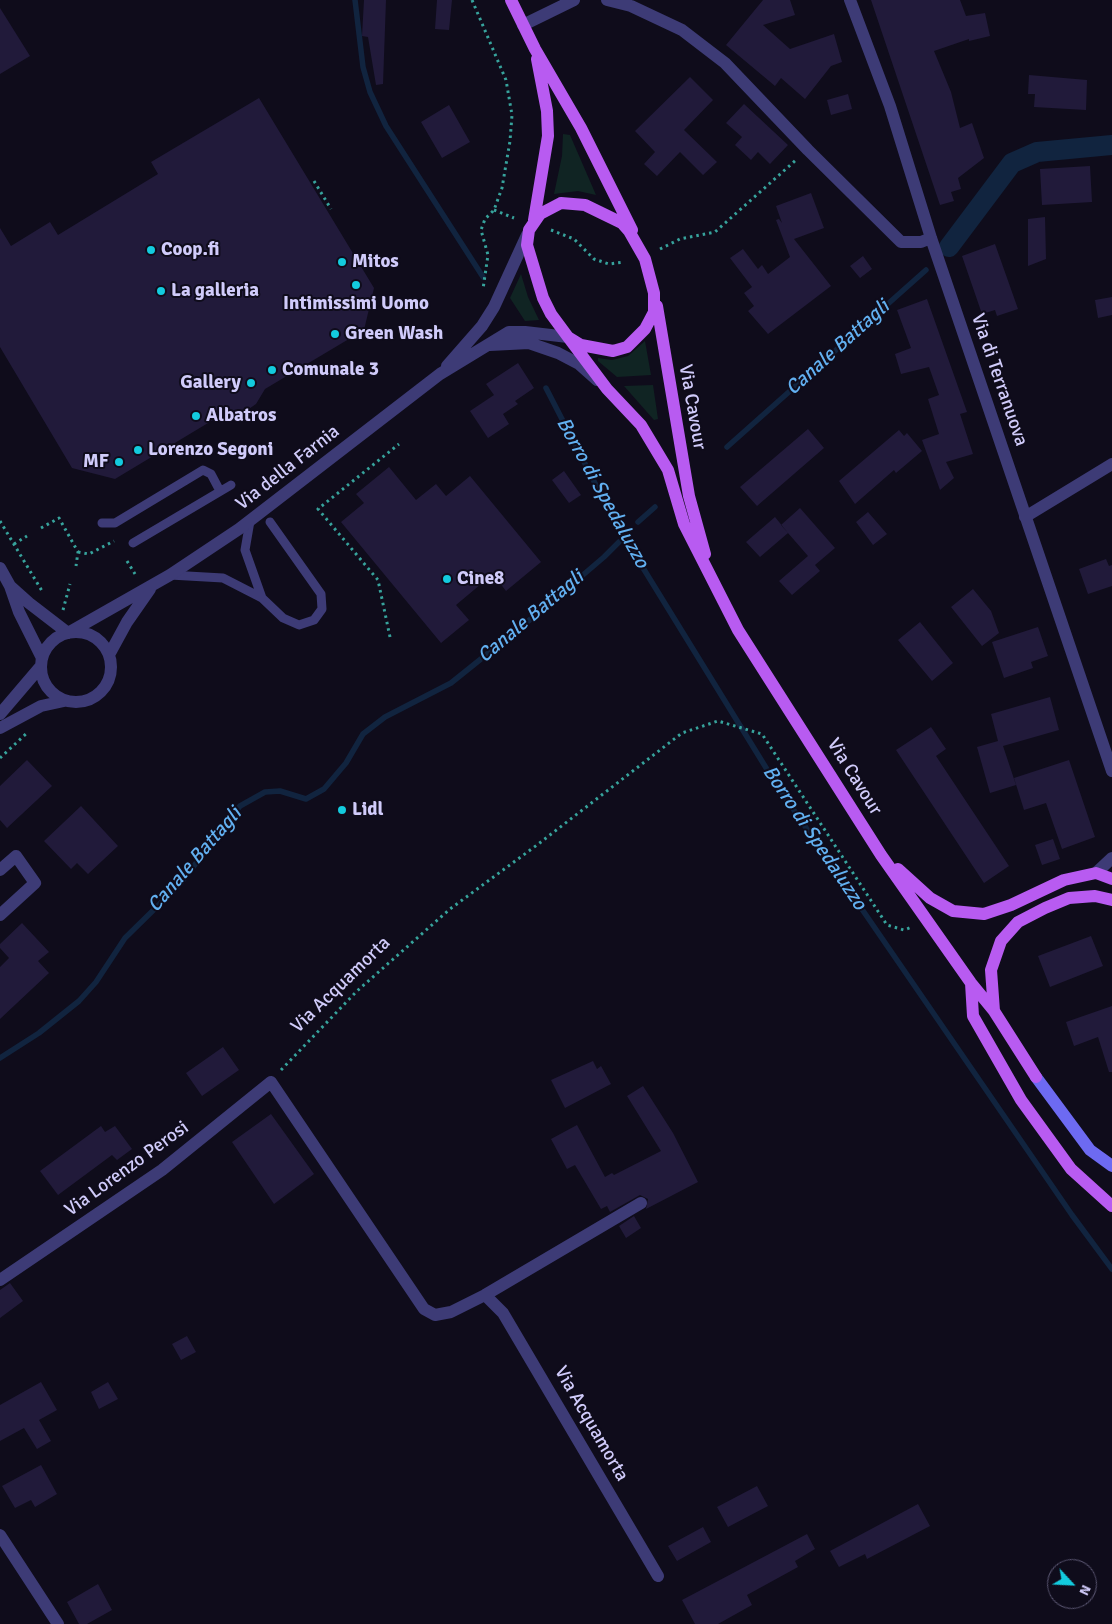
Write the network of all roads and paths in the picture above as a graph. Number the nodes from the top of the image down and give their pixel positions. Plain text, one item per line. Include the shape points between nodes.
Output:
1 (472, 0) edge
2 (511, 0) edge
3 (570, 0) edge
4 (607, 0) edge
5 (850, 0) edge
6 (523, 25) junction
7 (535, 49) junction
8 (808, 150) junction
9 (314, 181) dead end
10 (331, 209) dead end
11 (494, 210) junction
12 (514, 218) dead end
13 (532, 225) junction
14 (551, 230) dead end
15 (931, 238) junction
16 (638, 244) junction
17 (660, 248) dead end
18 (624, 262) dead end
19 (483, 288) dead end
20 (654, 293) junction
21 (568, 337) junction
22 (490, 345) junction
23 (440, 374) junction
24 (607, 389) junction
25 (399, 444) dead end
26 (1112, 464) edge
27 (231, 484) dead end
28 (220, 492) junction
29 (1025, 517) junction
30 (0, 521) edge
31 (250, 521) junction
32 (270, 522) dead end
33 (102, 523) dead end
34 (40, 528) dead end
35 (110, 535) dead end
36 (27, 536) dead end
37 (114, 540) junction
38 (132, 543) dead end
39 (14, 544) junction
40 (119, 548) dead end
41 (78, 552) junction
42 (127, 560) dead end
43 (76, 566) dead end
44 (0, 568) edge
45 (135, 574) dead end
46 (170, 575) junction
47 (70, 584) dead end
48 (153, 584) junction
49 (714, 585) junction
50 (10, 586) junction
51 (42, 591) dead end
52 (262, 598) junction
53 (62, 613) dead end
54 (68, 633) junction
55 (390, 637) dead end
56 (109, 655) junction
57 (42, 662) junction
58 (64, 700) junction
59 (0, 714) edge
60 (0, 728) edge
61 (33, 728) dead end
62 (0, 758) edge
63 (1112, 771) edge
64 (881, 855) junction
65 (1112, 858) edge
66 (0, 870) edge
67 (1096, 873) junction
68 (1112, 879) edge
69 (1112, 900) edge
70 (0, 915) edge
71 (928, 922) junction
72 (971, 983) junction
73 (994, 1011) junction
74 (1036, 1077) joint
75 (271, 1082) junction
76 (1112, 1166) edge
77 (641, 1203) dead end
78 (1112, 1206) edge
79 (0, 1280) edge
80 (485, 1295) junction
81 (0, 1535) edge
82 (658, 1576) dead end
83 (58, 1624) edge

1 - 11 path via 506,80 512,115 502,188
2 - 6 main road, Via Cavour
3 - 6 street
4 - 8 street via 631,6 682,30 726,63
5 - 15 street, Via di Terranuova via 890,106
6 - 7 main road, Via Cavour
7 - 13 main road, Via Cavour via 547,112 548,136
7 - 16 main road, Via Cavour via 581,128
8 - 15 street via 901,242 921,242
8 - 17 path via 715,232 680,239
9 - 10 path
11 - 12 path
11 - 19 path via 485,219 481,230 488,255
13 - 16 main road, Via Cavour via 550,207 561,203 585,205 622,224
13 - 21 main road, Via Cavour via 527,245 536,280 551,314
13 - 23 street, Via della Farnia via 494,307 482,326
14 - 18 path via 574,240 594,259 609,264
15 - 29 street, Via di Terranuova
16 - 20 main road, Via Cavour
20 - 21 main road, Via Cavour via 654,312 646,329 627,347 612,352 602,351 581,346
20 - 49 main road, Via Cavour via 689,496
21 - 22 street, Via della Farnia via 509,332
21 - 24 main road, Via Cavour
22 - 23 street, Via della Farnia
22 - 24 street, Via della Farnia via 529,343 558,353 579,364
23 - 31 street, Via della Farnia
24 - 49 main road, Via Cavour via 641,425 668,470 684,524
25 - 55 path via 318,509 378,580
26 - 29 street
27 - 28 lane
28 - 33 lane via 212,474 203,470 115,523
28 - 38 lane
29 - 63 street, Via di Terranuova
30 - 39 path
31 - 46 street, Via della Farnia
31 - 52 lane via 245,550
32 - 52 lane via 321,594 322,609 314,620 298,625 283,618
34 - 41 path via 59,518
35 - 37 path
36 - 39 path
37 - 40 path
37 - 41 path via 89,554
39 - 51 path
41 - 43 path
42 - 45 path
44 - 50 street
46 - 48 street, Via della Farnia
46 - 52 lane via 223,578
47 - 53 path
48 - 54 street, Via della Farnia
48 - 56 street, Via della Farnia
49 - 64 main road, Via Cavour via 738,630
50 - 54 street
50 - 57 street
54 - 56 street via 83,633 97,639
54 - 57 street, Via della Farnia via 52,642
56 - 58 street, Via della Farnia via 111,675 101,692 84,702
57 - 58 street via 47,687
57 - 59 street, Via della Farnia
58 - 60 street, Via della Farnia via 41,706
61 - 62 path
64 - 67 main road via 930,898 953,911 984,914 1064,880
64 - 71 main road, Via Cavour
65 - 67 street
66 - 70 street via 16,856 35,883
67 - 68 main road
69 - 73 main road via 1095,896 1069,898 1018,922 1001,941 991,970
71 - 72 main road, Via Cavour
71 - 75 path, Via Acquamorta via 904,930 887,925 762,734 718,721 682,733 450,909 357,991
72 - 73 main road, Via Cavour
72 - 78 main road via 973,1016 1021,1100 1071,1169
73 - 74 main road, Via Cavour
74 - 76 street via 1090,1150
75 - 79 street, Via Lorenzo Perosi via 162,1170
75 - 80 street via 424,1309 435,1316 451,1312
77 - 80 street
80 - 82 street, Via Acquamorta via 503,1313
81 - 83 street

